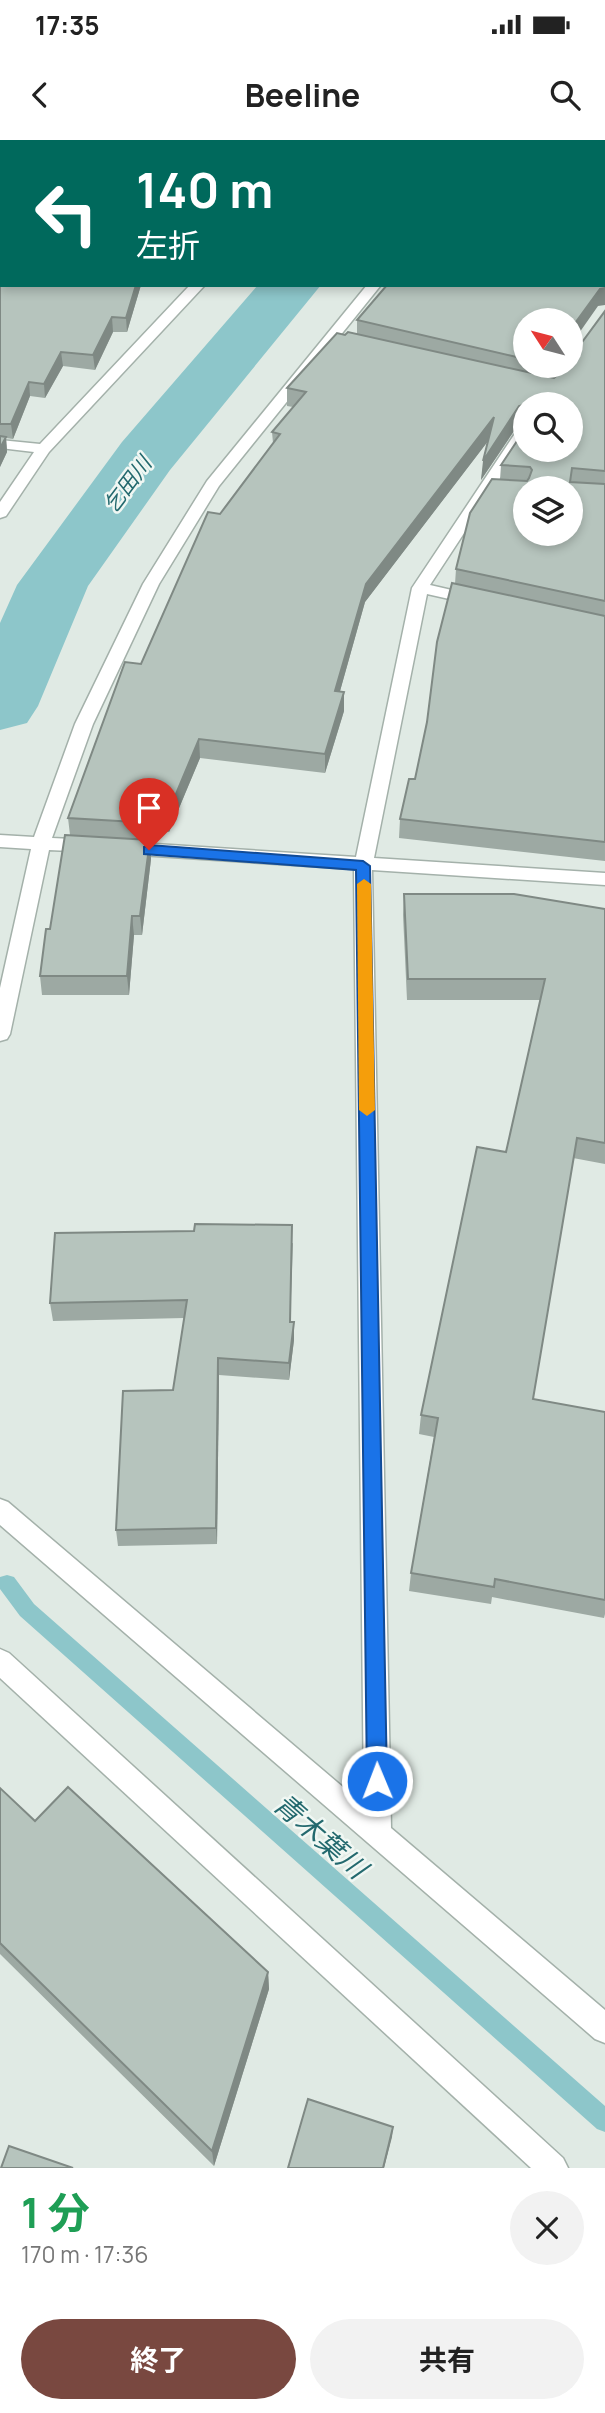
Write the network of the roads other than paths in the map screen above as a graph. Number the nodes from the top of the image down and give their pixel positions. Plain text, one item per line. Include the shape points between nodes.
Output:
1 (196, 287) edge
2 (373, 287) edge
3 (0, 444) edge
4 (44, 449) junction
5 (513, 450) edge
6 (0, 513) edge
7 (420, 587) junction
8 (499, 605) edge
9 (0, 841) edge
10 (41, 842) junction
11 (363, 866) junction
12 (605, 879) edge
13 (0, 1034) edge
14 (0, 1510) edge
15 (0, 1661) edge
16 (378, 1837) junction
17 (605, 2029) edge
18 (546, 2165) edge

1 - 4 street
2 - 10 street via 335,341 212,484 151,584 84,724
3 - 4 street
4 - 6 street
5 - 7 street
7 - 8 street
7 - 11 street
9 - 10 street
10 - 11 street
10 - 13 street
11 - 12 street
11 - 16 street
14 - 16 street
15 - 18 street
16 - 17 street

